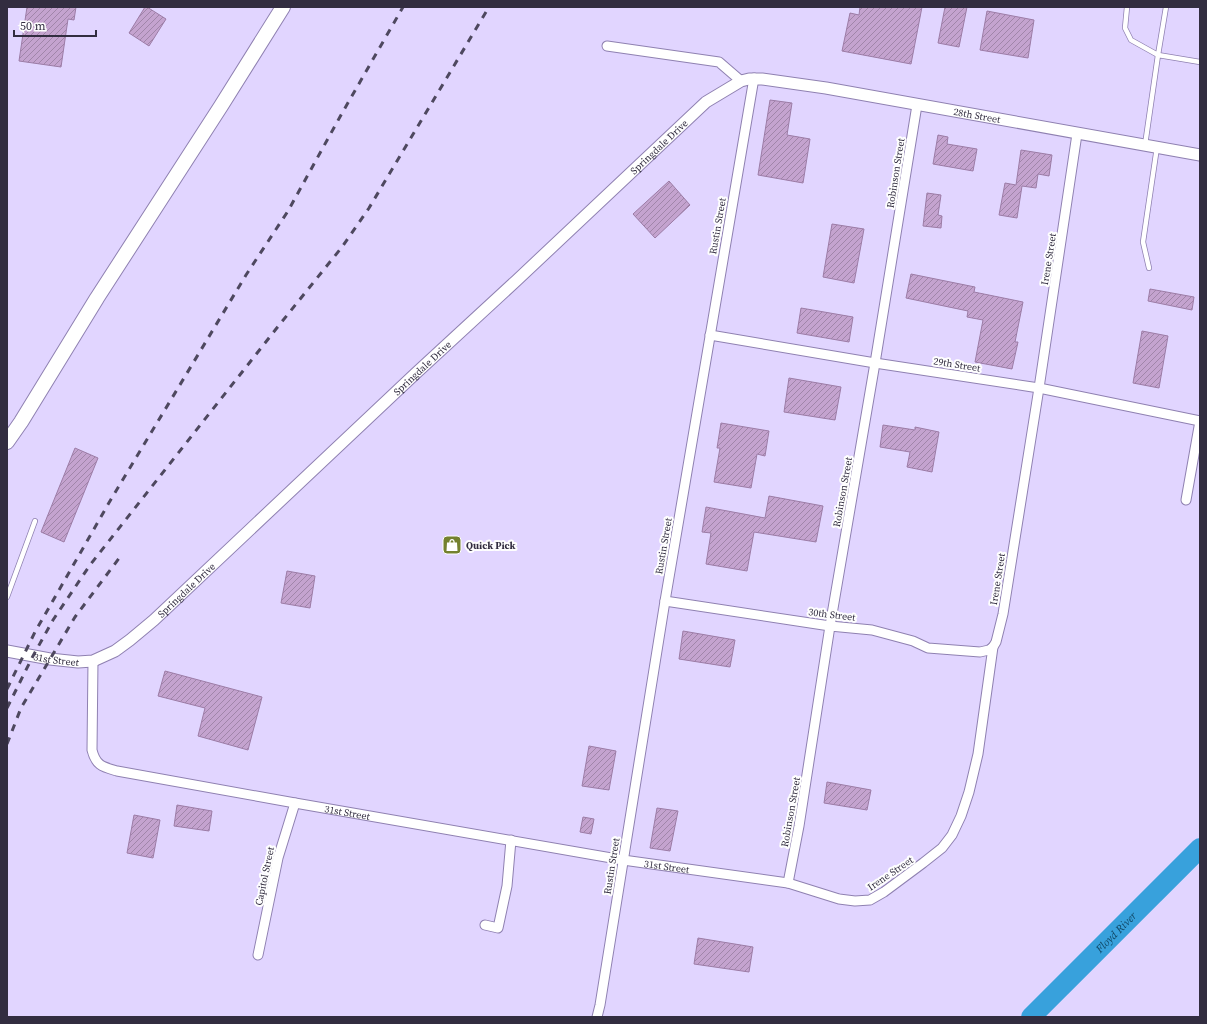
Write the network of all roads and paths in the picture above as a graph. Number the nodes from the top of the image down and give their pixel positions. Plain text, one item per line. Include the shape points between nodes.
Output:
1 (283, 7) edge
2 (1127, 7) edge
3 (1166, 7) edge
4 (607, 46) dead end
5 (1158, 55) junction
6 (1200, 62) edge
7 (754, 78) junction
8 (740, 81) junction
9 (917, 105) junction
10 (1078, 134) junction
11 (1145, 145) junction
12 (1157, 147) junction
13 (1200, 155) edge
14 (1149, 268) dead end
15 (710, 335) junction
16 (876, 363) junction
17 (1039, 388) junction
18 (1200, 421) edge
19 (7, 442) edge
20 (1186, 500) dead end
21 (35, 521) dead end
22 (7, 597) edge
23 (664, 601) junction
24 (830, 626) junction
25 (993, 647) junction
26 (7, 651) edge
27 (93, 661) junction
28 (295, 803) junction
29 (511, 840) junction
30 (623, 860) junction
31 (788, 883) junction
32 (485, 925) dead end
33 (258, 955) dead end
34 (597, 1017) edge

1 - 19 main road
2 - 5 lane via 1125,28 1131,40
3 - 5 lane
4 - 8 street via 720,62
5 - 6 lane
5 - 11 lane
7 - 8 street, Springdale Drive
7 - 9 street, 28th Street
7 - 15 street, Rustin Street
8 - 27 street, Springdale Drive via 706,102 154,620 115,651
9 - 10 street, 28th Street
9 - 16 street, Robinson Street
10 - 11 street, 28th Street
10 - 17 street, Irene Street
11 - 12 street, 28th Street
12 - 13 street, 28th Street
12 - 14 lane via 1143,242
15 - 16 street, 29th Street
15 - 23 street, Rustin Street
16 - 17 street, 29th Street
16 - 24 street, Robinson Street
17 - 18 street, 29th Street
17 - 25 street, Irene Street via 1003,614
18 - 20 street
21 - 22 lane
23 - 24 street, 30th Street
23 - 30 street, Rustin Street
24 - 25 street, 30th Street via 872,630 913,641 928,648 980,652
24 - 31 street, Robinson Street
25 - 31 street, Irene Street via 978,754 969,792 954,831 942,848 870,900 839,898
26 - 27 street, 31st Street via 57,660
27 - 28 street, 31st Street via 92,750 94,758 101,766
28 - 29 street, 31st Street
28 - 33 street, Capitol Street via 278,858
29 - 30 street, 31st Street
29 - 32 street via 507,886 498,928
30 - 31 street, 31st Street
30 - 34 street, Rustin Street

